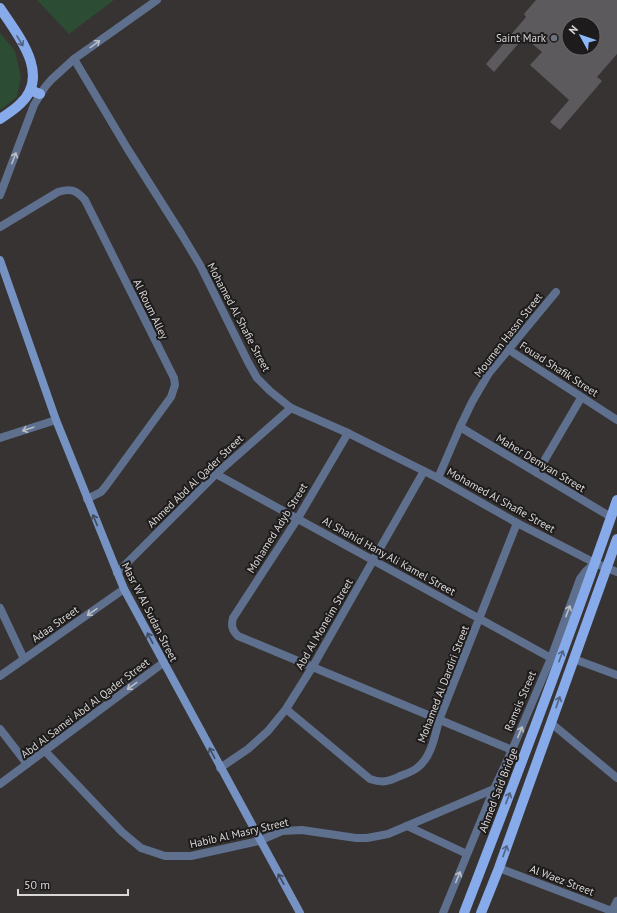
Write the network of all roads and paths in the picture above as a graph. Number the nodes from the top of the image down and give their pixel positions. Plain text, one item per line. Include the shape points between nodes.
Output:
1 (157, 0) edge
2 (0, 8) edge
3 (74, 59) junction
4 (30, 90) junction
5 (40, 94) junction
6 (0, 119) edge
7 (0, 194) edge
8 (0, 227) edge
9 (0, 260) edge
10 (556, 292) dead end
11 (509, 350) junction
12 (581, 398) junction
13 (292, 408) junction
14 (56, 420) junction
15 (617, 420) edge
16 (460, 427) junction
17 (348, 433) junction
18 (0, 438) edge
19 (424, 471) junction
20 (537, 473) junction
21 (216, 474) junction
22 (438, 478) junction
23 (87, 499) junction
24 (617, 500) edge
25 (611, 517) junction
26 (298, 518) junction
27 (517, 523) junction
28 (617, 539) edge
29 (373, 560) junction
30 (595, 563) junction
31 (607, 567) junction
32 (617, 572) edge
33 (117, 573) junction
34 (124, 589) junction
35 (0, 608) edge
36 (480, 619) junction
37 (551, 658) junction
38 (24, 659) junction
39 (574, 659) junction
40 (163, 663) junction
41 (312, 666) junction
42 (617, 675) edge
43 (0, 676) edge
44 (286, 709) junction
45 (439, 720) junction
46 (551, 723) junction
47 (0, 729) edge
48 (512, 750) junction
49 (45, 751) junction
50 (27, 764) junction
51 (220, 768) junction
52 (617, 778) edge
53 (0, 784) edge
54 (494, 790) junction
55 (407, 826) junction
56 (259, 841) junction
57 (467, 854) junction
58 (499, 868) junction
59 (617, 901) edge
60 (613, 912) edge
61 (300, 913) edge
62 (443, 913) edge
63 (464, 913) edge
64 (481, 913) edge

3 -> 1 street
2 -> 4 main road via 30,56 33,67
3 - 5 street
3 - 13 street, Mohamed Al Shafie Street via 200,265 257,378 270,392
4 - 5 main road
4 - 6 main road via 21,103
7 -> 5 street
8 - 23 street, Al Roum Alley via 58,192 68,189 78,192 85,200 174,378 175,385 171,397 106,486 101,492
9 - 14 main road, Masr W Al Sudan Street
10 - 11 street, Moumen Hassn Street
11 - 12 street, Fouad Shafik Street
11 - 16 street, Moumen Hassn Street via 486,378
12 - 15 street, Fouad Shafik Street
12 - 20 street
13 - 17 street, Mohamed Al Shafie Street
13 - 21 street, Ahmed Abd Al Qader Street
14 -> 18 street
14 - 23 main road, Masr W Al Sudan Street
16 - 20 street, Maher Demyan Street
16 - 22 street, Moumen Hassn Street
17 - 19 street, Mohamed Al Shafie Street
17 - 26 street, Mohamed Adyb Street
19 - 22 street, Mohamed Al Shafie Street
19 - 29 street, Abd Al Moneim Street
20 - 25 street, Maher Demyan Street
21 - 26 street, Al Shahid Hany Ali Kamel Street
21 - 33 street, Ahmed Abd Al Qader Street
22 - 27 street, Mohamed Al Shafie Street
33 -> 23 main road, Masr W Al Sudan Street
24 - 25 main road, Ramsis Street
25 - 30 main road, Ramsis Street
26 - 29 street, Al Shahid Hany Ali Kamel Street
26 - 41 street, Mohamed Adyb Street via 233,618 232,624 233,631 238,636
27 - 30 street, Mohamed Al Shafie Street
27 - 36 street, Mohamed Al Dardiri Street
28 - 31 main road
29 - 36 street, Al Shahid Hany Ali Kamel Street
29 - 41 street, Abd Al Moneim Street
30 - 31 street, Mohamed Al Shafie Street
37 -> 30 street, Ramsis Street via 580,579
63 -> 30 main road, Ahmed Said Bridge
31 - 32 street, Mohamed Al Shafie Street
31 - 39 main road
33 - 34 main road, Masr W Al Sudan Street
34 -> 38 street, Adaa Street
40 -> 34 main road, Masr W Al Sudan Street
35 - 38 street
36 - 37 street, Al Shahid Hany Ali Kamel Street
36 - 45 street, Mohamed Al Dardiri Street
48 -> 37 street, Ramsis Street
38 - 43 street, Adaa Street
39 - 42 street
46 -> 39 main road
40 -> 49 street, Abd Al Samei Abd Al Qader Street
51 -> 40 main road, Masr W Al Sudan Street
41 - 44 street, Abd Al Moneim Street
41 - 45 street
44 - 45 street, Mohamed Al Dardiri Street via 361,773 380,782 417,768 425,760 431,749
44 - 51 street, Abd Al Moneim Street via 268,731 248,749
45 - 48 street
46 - 52 street
58 -> 46 main road
47 - 50 street
48 - 54 street, Ramsis Street
49 - 50 street, Abd Al Samei Abd Al Qader Street
49 - 56 street, Habib Al Masry Street via 122,832 141,848 165,856 191,856
50 - 53 street, Abd Al Samei Abd Al Qader Street
51 - 56 main road, Masr W Al Sudan Street
54 - 55 street, Habib Al Masry Street
54 - 57 street, Ramsis Street
55 - 56 street, Habib Al Masry Street via 388,834 367,838 302,830 282,831
55 - 57 street
61 -> 56 main road, Masr W Al Sudan Street
62 -> 57 street, Ramsis Street
58 - 60 street, Al Waez Street
58 - 64 main road
59 - 60 street

